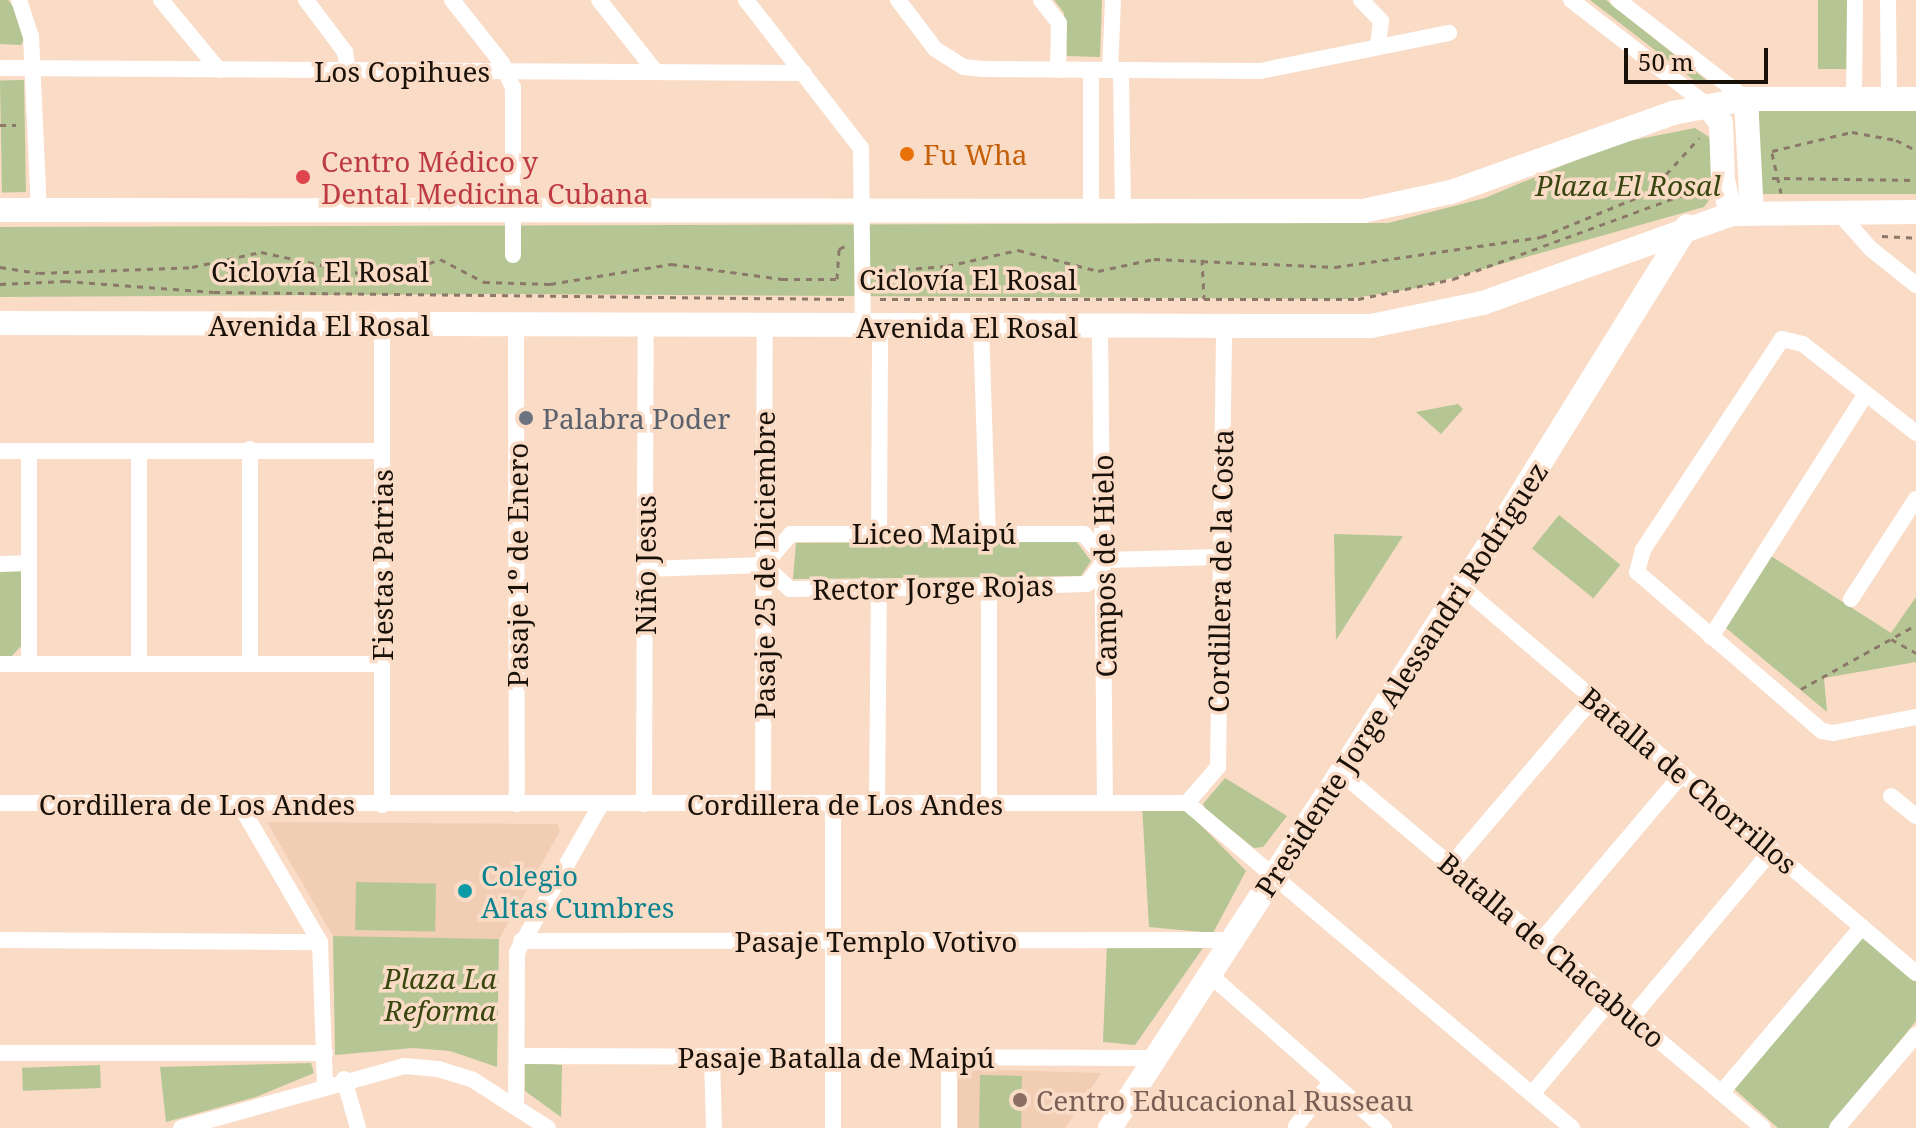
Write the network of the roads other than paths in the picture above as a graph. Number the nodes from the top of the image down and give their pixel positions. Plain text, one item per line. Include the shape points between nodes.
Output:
1 (19, 0) edge
2 (161, 0) edge
3 (306, 0) edge
4 (452, 0) edge
5 (599, 0) edge
6 (746, 0) edge
7 (898, 0) edge
8 (1041, 0) edge
9 (1113, 0) edge
10 (1361, 0) edge
11 (1571, 0) edge
12 (1618, 0) edge
13 (1855, 0) edge
14 (1888, 0) edge
15 (1449, 33) dead end
16 (1378, 44) junction
17 (0, 68) edge
18 (33, 69) junction
19 (219, 70) junction
20 (1058, 70) junction
21 (1091, 70) junction
22 (1115, 70) junction
23 (348, 71) junction
24 (506, 72) junction
25 (656, 72) junction
26 (804, 73) junction
27 (1854, 98) junction
28 (1746, 99) junction
29 (1889, 99) junction
30 (1916, 99) edge
31 (1714, 114) junction
32 (0, 210) edge
33 (39, 210) junction
34 (514, 211) junction
35 (1837, 211) junction
36 (865, 212) junction
37 (1091, 212) junction
38 (1123, 212) junction
39 (1916, 212) edge
40 (1742, 213) junction
41 (1687, 226) junction
42 (513, 255) dead end
43 (1916, 285) edge
44 (0, 323) edge
45 (382, 325) junction
46 (516, 326) junction
47 (646, 326) junction
48 (871, 326) junction
49 (765, 327) junction
50 (981, 327) junction
51 (1100, 328) junction
52 (1224, 328) junction
53 (1866, 394) junction
54 (1916, 433) edge
55 (250, 449) junction
56 (0, 451) edge
57 (29, 451) junction
58 (139, 451) junction
59 (382, 451) junction
60 (1916, 499) edge
61 (879, 533) junction
62 (988, 533) junction
63 (1219, 557) junction
64 (1105, 560) junction
65 (29, 563) junction
66 (0, 564) edge
67 (764, 565) junction
68 (645, 569) junction
69 (879, 587) junction
70 (989, 587) junction
71 (1462, 587) junction
72 (1851, 599) dead end
73 (1711, 637) junction
74 (0, 664) edge
75 (29, 664) junction
76 (139, 664) junction
77 (250, 664) junction
78 (382, 664) junction
79 (1593, 698) junction
80 (1916, 717) edge
81 (1341, 773) junction
82 (1682, 774) junction
83 (1891, 796) dead end
84 (0, 803) edge
85 (989, 803) junction
86 (1105, 803) junction
87 (1187, 803) junction
88 (233, 804) junction
89 (517, 804) junction
90 (601, 804) junction
91 (644, 804) junction
92 (763, 804) junction
93 (833, 804) junction
94 (877, 804) junction
95 (382, 805) junction
96 (1916, 816) edge
97 (1772, 850) junction
98 (1451, 865) junction
99 (1272, 876) junction
100 (1862, 927) junction
101 (0, 940) edge
102 (1232, 940) junction
103 (521, 941) junction
104 (833, 941) junction
105 (1541, 941) junction
106 (320, 942) junction
107 (1916, 973) edge
108 (1210, 975) junction
109 (1611, 1000) junction
110 (1632, 1017) junction
111 (1916, 1035) edge
112 (0, 1053) edge
113 (325, 1053) junction
114 (517, 1056) junction
115 (712, 1057) junction
116 (833, 1057) junction
117 (949, 1057) junction
118 (1155, 1058) junction
119 (344, 1079) junction
120 (1331, 1082) junction
121 (325, 1085) junction
122 (1721, 1093) junction
123 (1532, 1094) junction
124 (516, 1107) junction
125 (1296, 1126) edge
126 (181, 1128) edge
127 (358, 1128) edge
128 (548, 1128) edge
129 (714, 1128) edge
130 (833, 1128) edge
131 (949, 1128) edge
132 (1110, 1128) edge
133 (1384, 1128) edge
134 (1572, 1128) edge
135 (1763, 1128) edge
136 (1837, 1128) edge

1 - 18 street via 26,10
2 - 19 street
3 - 23 street via 345,52
4 - 24 street
5 - 25 street
6 - 26 street
7 - 20 street via 935,49 964,67
8 - 20 street via 1059,23
9 - 22 street
10 - 16 street via 1381,21
11 - 31 street
12 - 28 street
13 - 27 street
14 - 29 street
15 - 16 street
16 - 22 street via 1260,71
17 - 18 street, Los Copihues
18 - 19 street, Los Copihues
18 - 33 street
19 - 23 street, Los Copihues
20 - 21 street
21 - 22 street
21 - 37 street
22 - 38 street
23 - 24 street, Los Copihues
24 - 25 street, Los Copihues
24 - 34 street via 514,96
25 - 26 street, Los Copihues
26 - 36 street via 861,148
27 - 28 street
27 - 29 street
28 - 31 street
28 - 40 street via 1750,178
29 - 30 street
31 - 38 street via 1624,126 1451,192 1392,208
31 - 40 street via 1723,180
32 - 33 street
33 - 34 street
34 - 36 street
34 - 42 street
35 - 39 street, Avenida El Rosal
35 - 40 street, Avenida El Rosal
35 - 43 street
36 - 37 street
36 - 48 street via 863,299
37 - 38 street
40 - 41 street, Avenida El Rosal
41 - 52 street, Avenida El Rosal via 1483,303 1427,318 1371,326
41 - 71 street, Presidente Jorge Alessandri Rodríguez
44 - 45 street, Avenida El Rosal
45 - 46 street, Avenida El Rosal
45 - 59 street, Fiestas Patrias
46 - 47 street, Avenida El Rosal
46 - 89 street, Pasaje 1º de Enero
47 - 49 street, Avenida El Rosal
47 - 68 street, Niño Jesus
48 - 49 street, Avenida El Rosal
48 - 50 street, Avenida El Rosal
48 - 61 street
49 - 67 street, Pasaje 25 de Diciembre
50 - 51 street, Avenida El Rosal
50 - 62 street
51 - 52 street, Avenida El Rosal
51 - 64 street, Campos de Hielo
52 - 63 street, Cordillera de la Costa
53 - 54 street
53 - 73 street
53 - 73 street via 1803,344 1782,339 1643,550 1637,572
55 - 58 street
55 - 59 street
55 - 77 street
56 - 57 street
57 - 58 street
57 - 65 street
58 - 76 street
59 - 78 street, Fiestas Patrias
60 - 72 street
61 - 62 street, Liceo Maipú
61 - 67 street, Liceo Maipú via 791,534
62 - 64 street, Liceo Maipú via 1084,534
63 - 64 street
63 - 87 street, Cordillera de la Costa via 1218,767
64 - 70 street, Rector Jorge Rojas via 1087,584
64 - 86 street, Campos de Hielo
65 - 66 street
65 - 75 street
67 - 68 street
67 - 69 street, Rector Jorge Rojas via 790,589
67 - 92 street, Pasaje 25 de Diciembre
68 - 91 street, Niño Jesus
69 - 70 street, Rector Jorge Rojas
69 - 94 street
70 - 85 street
71 - 79 street, Batalla de Chorrillos
71 - 81 street, Presidente Jorge Alessandri Rodríguez
73 - 80 street via 1822,731
74 - 75 street
75 - 76 street
76 - 77 street
77 - 78 street
78 - 95 street, Fiestas Patrias
79 - 82 street, Batalla de Chorrillos
79 - 98 street
81 - 98 street, Batalla de Chacabuco
81 - 99 street, Presidente Jorge Alessandri Rodríguez
82 - 97 street, Batalla de Chorrillos
82 - 105 street
83 - 96 street
84 - 88 street, Cordillera de Los Andes
85 - 86 street, Cordillera de Los Andes
85 - 94 street, Cordillera de Los Andes
86 - 87 street, Cordillera de Los Andes
87 - 99 street
88 - 95 street, Cordillera de Los Andes
88 - 106 street via 241,807
89 - 90 street, Cordillera de Los Andes
89 - 95 street, Cordillera de Los Andes
90 - 91 street, Cordillera de Los Andes
90 - 103 street
91 - 92 street, Cordillera de Los Andes
92 - 93 street, Cordillera de Los Andes
93 - 94 street, Cordillera de Los Andes
93 - 104 street
97 - 100 street, Batalla de Chorrillos
97 - 110 street
98 - 105 street, Batalla de Chacabuco
99 - 102 street, Presidente Jorge Alessandri Rodríguez
99 - 123 street
100 - 107 street, Batalla de Chorrillos
100 - 122 street
101 - 106 street
102 - 104 street, Pasaje Templo Votivo
102 - 108 street, Presidente Jorge Alessandri Rodríguez
103 - 104 street, Pasaje Templo Votivo
103 - 114 street via 515,960
104 - 116 street
105 - 109 street, Batalla de Chacabuco
106 - 113 street
108 - 118 street, Presidente Jorge Alessandri Rodríguez
108 - 120 street
109 - 110 street, Batalla de Chacabuco
109 - 123 street
110 - 122 street, Batalla de Chacabuco
111 - 136 street
112 - 113 street
113 - 121 street
114 - 115 street, Pasaje Batalla de Maipú
114 - 124 street
115 - 116 street, Pasaje Batalla de Maipú
115 - 129 street
116 - 117 street, Pasaje Batalla de Maipú
116 - 130 street
117 - 118 street, Pasaje Batalla de Maipú
117 - 131 street
118 - 132 street, Presidente Jorge Alessandri Rodríguez
119 - 121 street
119 - 124 street via 387,1068 438,1069 473,1080
119 - 127 street
120 - 125 street
120 - 133 street
121 - 126 street
122 - 135 street, Batalla de Chacabuco
123 - 134 street
124 - 128 street

